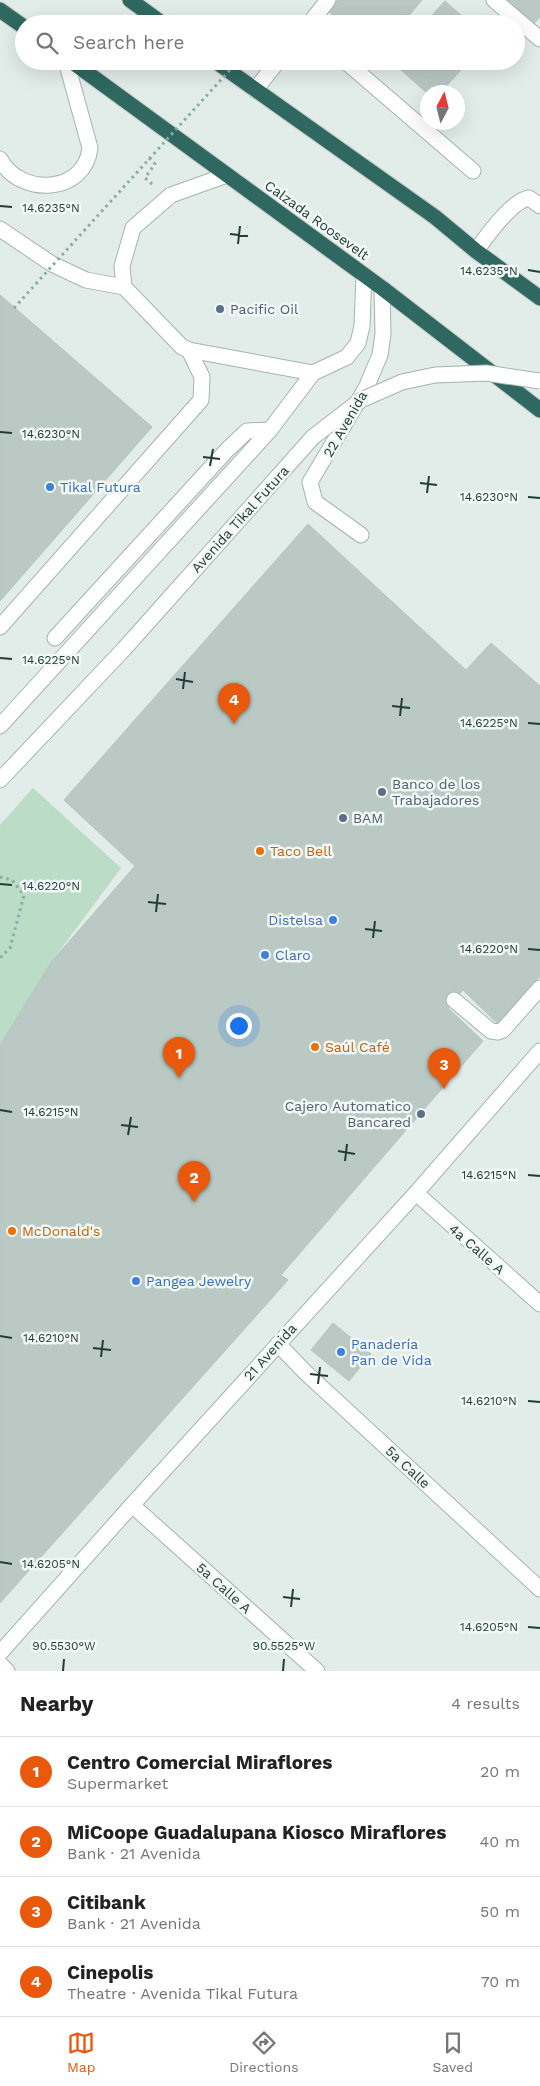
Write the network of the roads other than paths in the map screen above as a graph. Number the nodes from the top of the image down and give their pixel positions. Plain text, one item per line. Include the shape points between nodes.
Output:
1 (130, 0) edge
2 (328, 0) edge
3 (494, 0) edge
4 (0, 10) edge
5 (151, 15) edge
6 (316, 15) edge
7 (512, 15) edge
8 (15, 21) edge
9 (0, 22) edge
10 (15, 24) edge
11 (525, 26) edge
12 (540, 39) edge
13 (68, 70) edge
14 (83, 70) edge
15 (227, 70) edge
16 (271, 70) edge
17 (355, 70) edge
18 (255, 90) junction
19 (0, 160) edge
20 (473, 171) dead end
21 (227, 175) junction
22 (540, 206) edge
23 (0, 229) edge
24 (476, 251) junction
25 (364, 275) junction
26 (124, 287) junction
27 (382, 288) junction
28 (540, 298) edge
29 (189, 350) junction
30 (313, 373) junction
31 (540, 381) edge
32 (538, 411) edge
33 (270, 430) junction
34 (361, 535) dead end
35 (0, 627) edge
36 (55, 638) dead end
37 (0, 726) edge
38 (0, 780) edge
39 (540, 988) edge
40 (454, 1000) dead end
41 (538, 1057) edge
42 (416, 1193) junction
43 (540, 1304) edge
44 (278, 1344) junction
45 (132, 1505) junction
46 (540, 1588) edge
47 (0, 1653) edge
48 (0, 1664) edge
49 (7, 1671) edge
50 (317, 1671) edge

1 - 5 highway
2 - 6 street
3 - 7 street
4 - 8 highway
9 - 10 street
11 - 12 street
13 - 19 street via 90,148 89,160 78,174 54,185 26,183 4,167
14 - 21 highway, Calzada Roosevelt
15 - 18 highway
16 - 18 street
17 - 20 street
18 - 24 highway via 435,218
21 - 25 highway, Calzada Roosevelt
21 - 26 street via 171,196 133,228 122,266
22 - 24 street via 529,198 522,200 495,226
23 - 26 street via 52,264 86,280
24 - 28 highway
25 - 27 highway, Calzada Roosevelt
25 - 30 street via 358,343 347,357
26 - 29 street via 182,347
27 - 32 highway, Calzada Roosevelt
27 - 34 street, 22 Avenida via 380,354 366,388 310,482 315,502
29 - 30 street
29 - 35 street via 202,377 201,400
30 - 33 street
31 - 38 street, Avenida Tikal Futura, bridge via 486,373 435,375 402,382 361,400 313,437 124,649
33 - 36 street via 247,431 227,450
33 - 37 street
39 - 40 street via 498,1032 491,1031
41 - 42 street, 21 Avenida
42 - 43 street, 4a Calle A
42 - 44 street, 21 Avenida
44 - 45 street, 21 Avenida
44 - 46 street, 5a Calle
45 - 47 street, 21 Avenida
45 - 50 street, 5a Calle A
48 - 49 street

